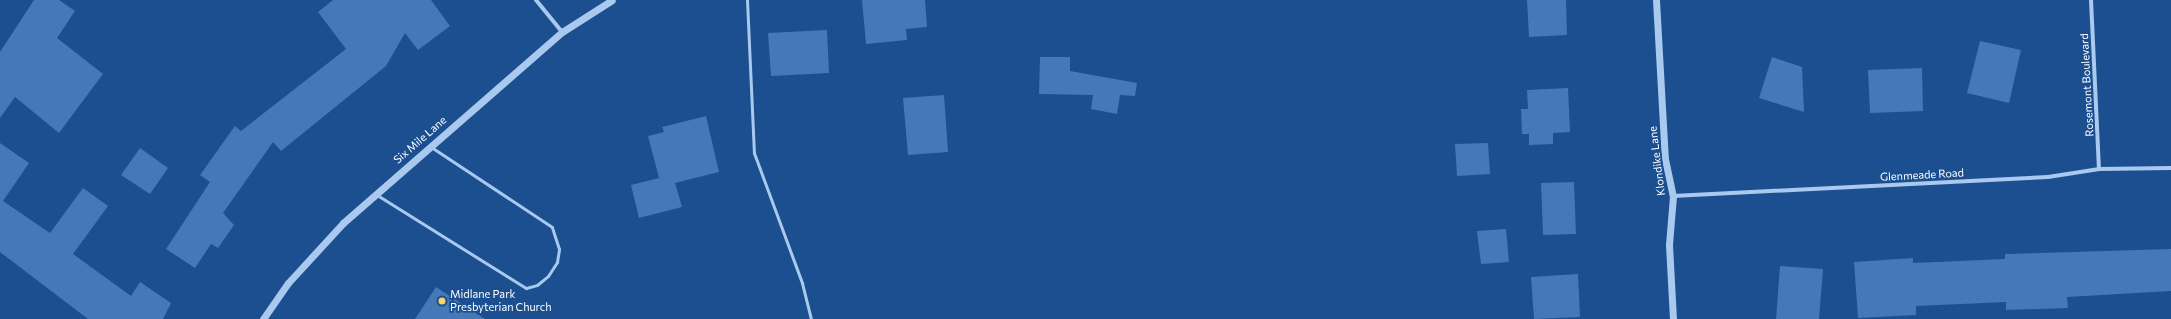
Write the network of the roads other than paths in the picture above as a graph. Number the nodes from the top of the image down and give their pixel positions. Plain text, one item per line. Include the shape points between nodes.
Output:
1 (536, 0) edge
2 (612, 0) edge
3 (747, 0) edge
4 (1656, 0) edge
5 (2091, 0) edge
6 (562, 32) junction
7 (430, 146) junction
8 (2171, 168) edge
9 (2099, 169) junction
10 (375, 194) junction
11 (1673, 196) junction
12 (263, 319) edge
13 (811, 319) edge
14 (1673, 319) edge

1 - 6 street
2 - 6 street, Six Mile Lane
3 - 13 lane via 754,152 802,282
4 - 11 street, Klondike Lane via 1665,159
5 - 9 street, Rosemont Boulevard
6 - 7 street, Six Mile Lane
7 - 10 street, Six Mile Lane
7 - 10 lane via 552,227 559,249 557,262 548,276 537,285 526,288
8 - 9 street, Glenmeade Road
9 - 11 street, Glenmeade Road via 2041,177
10 - 12 street, Six Mile Lane via 343,222 288,283
11 - 14 street, Klondike Lane via 1669,245

